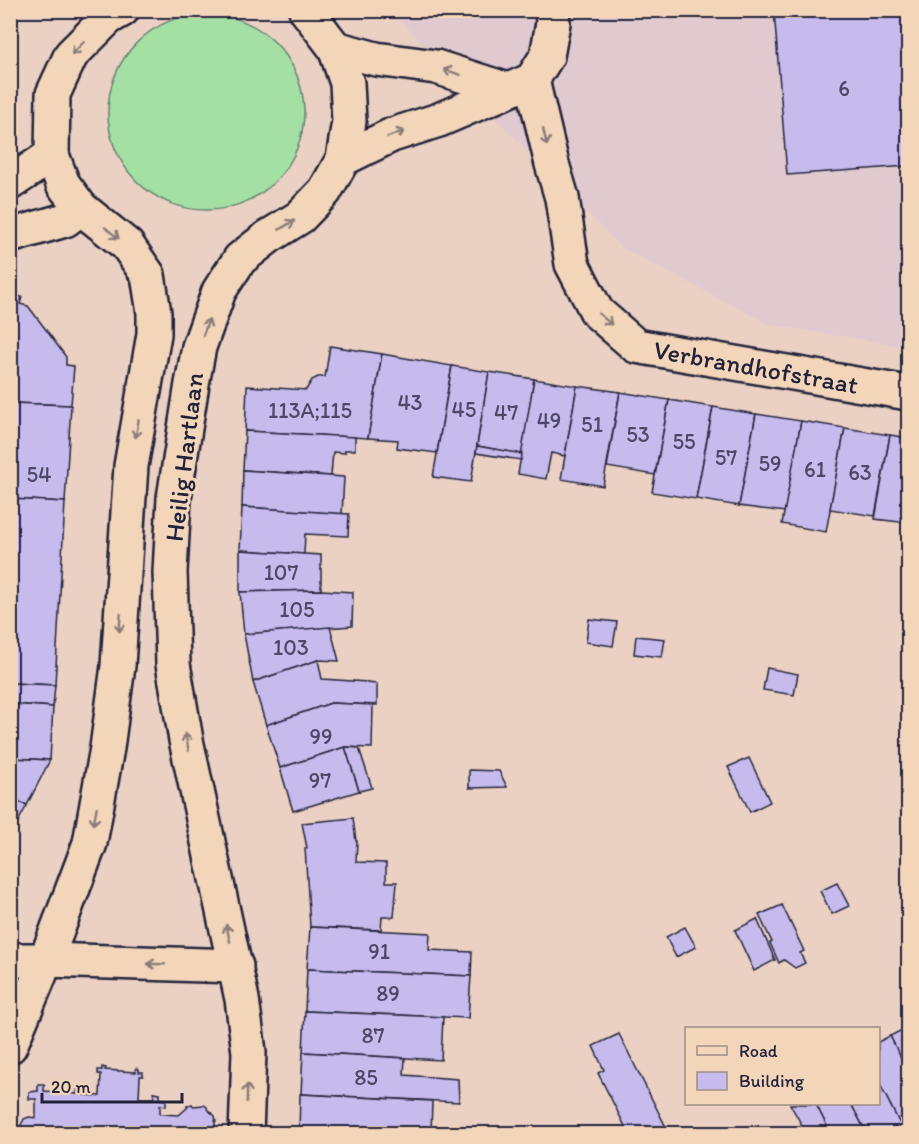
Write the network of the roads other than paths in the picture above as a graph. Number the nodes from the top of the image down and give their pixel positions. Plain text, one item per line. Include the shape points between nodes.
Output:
1 (122, 10) edge
2 (306, 10) edge
3 (552, 10) edge
4 (335, 48) junction
5 (520, 85) junction
6 (52, 154) junction
7 (343, 159) junction
8 (10, 183) edge
9 (81, 208) junction
10 (10, 236) edge
11 (909, 393) edge
12 (10, 960) edge
13 (46, 960) junction
14 (236, 966) junction
15 (10, 1046) edge
16 (246, 1134) edge

1 -> 6 main road, Heilig Hartlaan via 108,18 71,55 53,94
2 - 4 main road, Heilig Hartlaan
3 - 5 main road via 547,56
5 -> 4 main road
4 - 7 main road, Heilig Hartlaan via 347,83 349,121
7 -> 5 main road via 392,135 439,120
5 -> 11 main road, Verbrandhofstraat via 562,198 572,264 597,312 636,346
6 - 8 main road
6 - 9 main road, Heilig Hartlaan via 63,184
14 -> 7 main road, Heilig Hartlaan via 173,664 170,572 174,498 199,347 219,291 240,259 300,218 324,191
9 - 10 main road via 65,220
9 -> 13 main road, Heilig Hartlaan via 127,245 148,275 154,334 131,466 118,666 107,748 90,843
12 - 13 main road
14 -> 13 main road
13 - 15 main road, Heilig Hartlaan
16 -> 14 main road, Heilig Hartlaan via 249,1052

